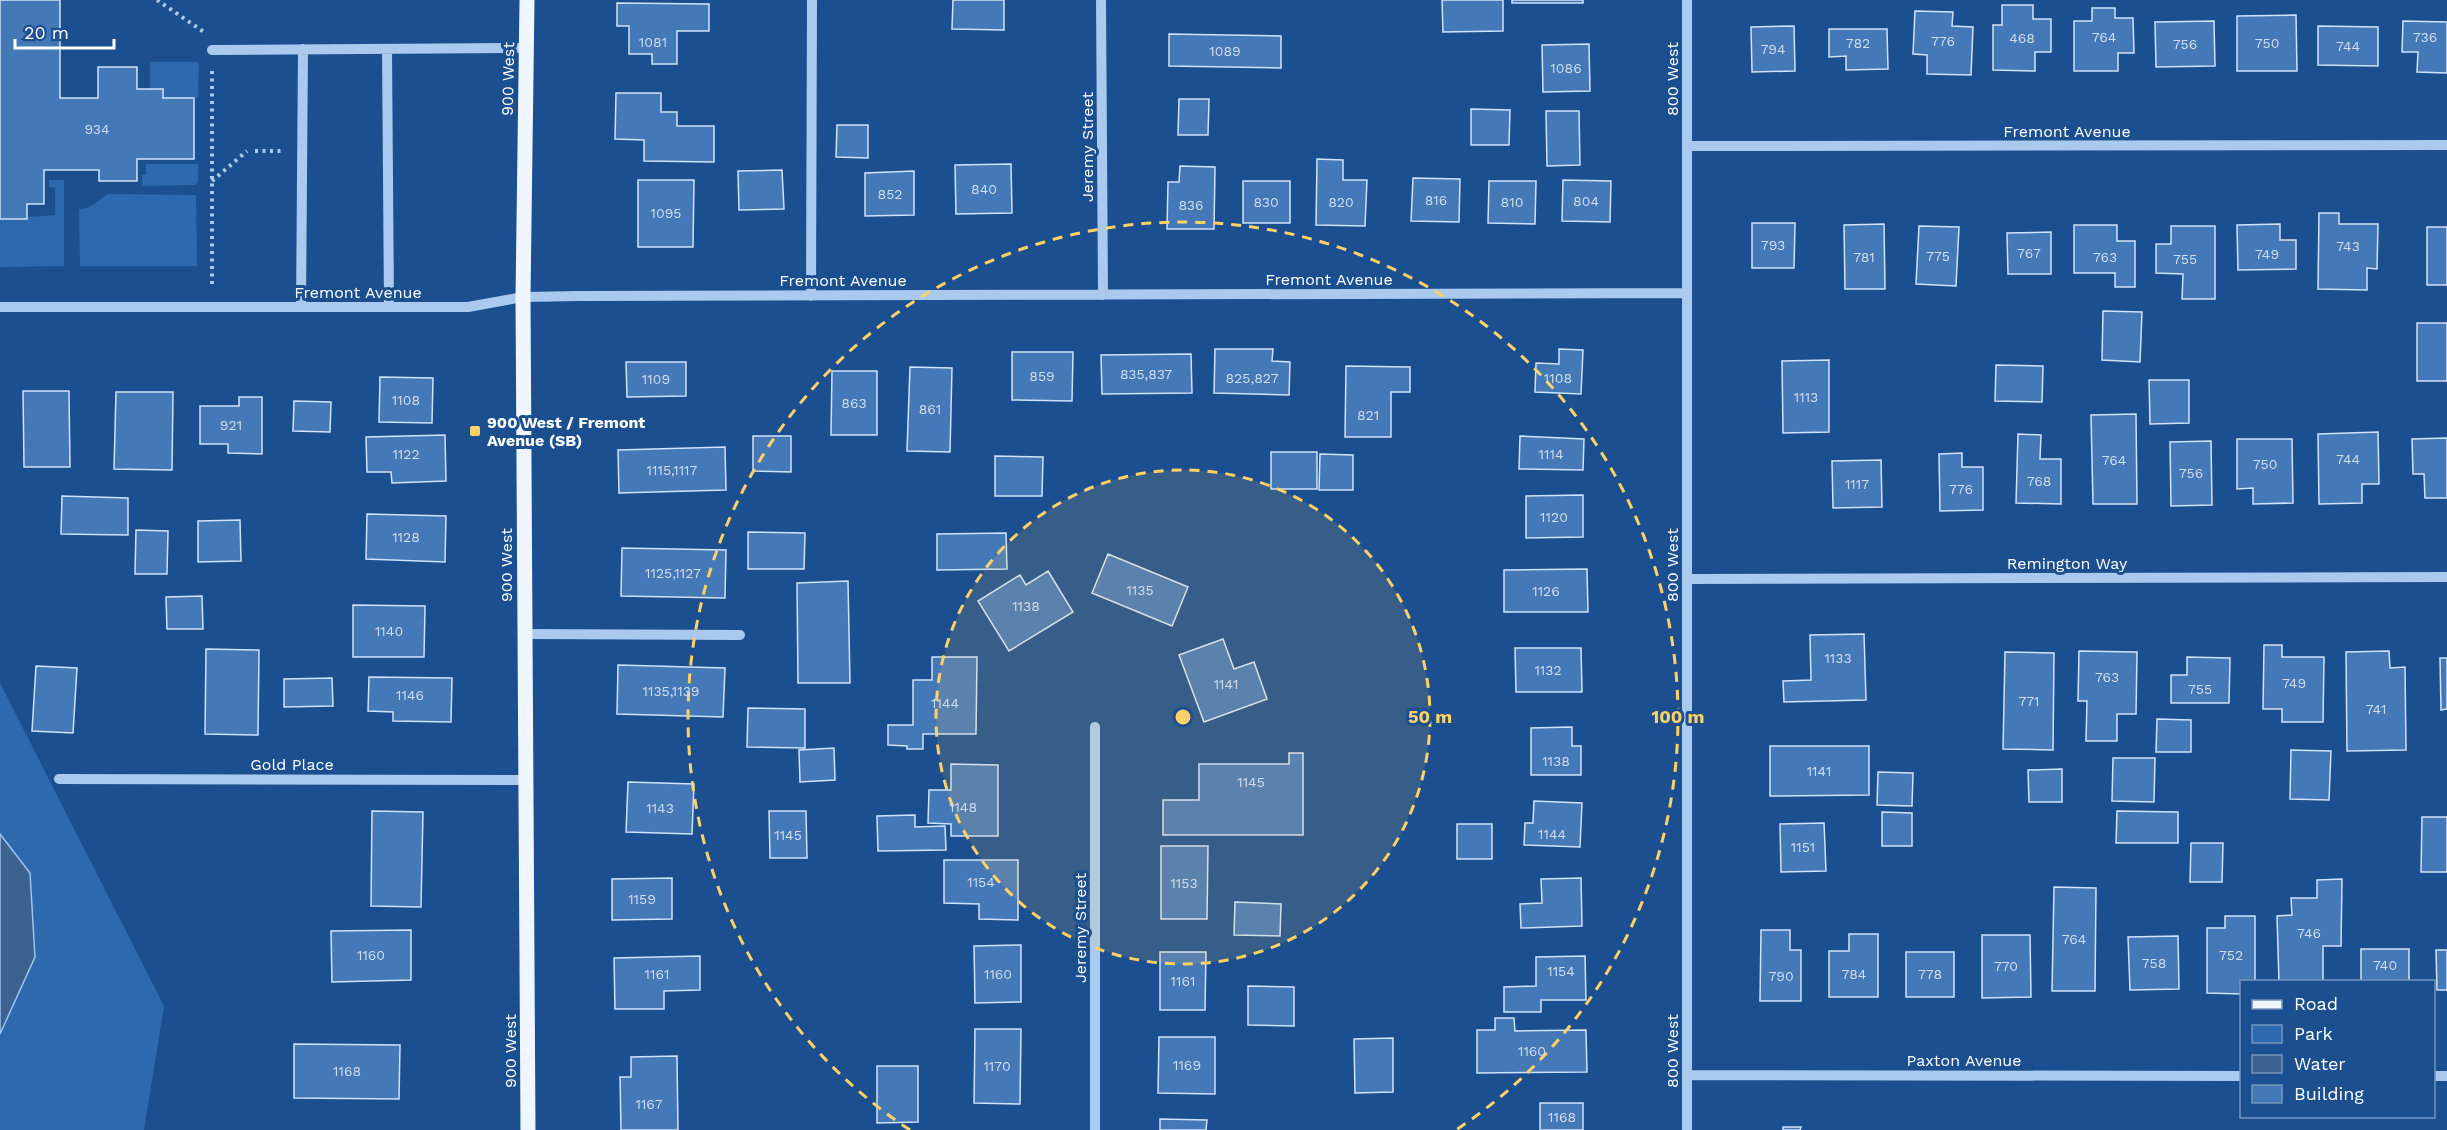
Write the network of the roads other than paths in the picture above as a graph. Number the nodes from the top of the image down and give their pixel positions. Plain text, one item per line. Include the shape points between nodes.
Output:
1 (527, 0) edge
2 (812, 0) edge
3 (1101, 0) edge
4 (1687, 0) edge
5 (526, 48) junction
6 (303, 49) junction
7 (387, 49) junction
8 (212, 50) road end
9 (2447, 145) edge
10 (1687, 146) junction
11 (1687, 293) junction
12 (1102, 295) junction
13 (811, 296) junction
14 (523, 297) junction
15 (0, 307) edge
16 (301, 307) junction
17 (389, 307) junction
18 (2447, 577) edge
19 (1687, 579) junction
20 (524, 634) junction
21 (740, 635) dead end
22 (1095, 727) dead end
23 (59, 779) dead end
24 (526, 780) junction
25 (1687, 1075) junction
26 (2240, 1076) edge
27 (528, 1130) edge
28 (1095, 1130) edge
29 (1687, 1130) edge

1 - 5 main road, 900 West
2 - 13 street
3 - 12 street, Jeremy Street
4 - 10 street, 800 West
5 - 7 street
5 - 14 main road, 900 West
6 - 7 street
6 - 8 street
6 - 16 street
7 - 17 street
9 - 10 street, Fremont Avenue
10 - 11 street, 800 West
11 - 12 street, Fremont Avenue
11 - 19 street, 800 West
12 - 13 street, Fremont Avenue
13 - 14 street, Fremont Avenue
14 - 17 street, Fremont Avenue via 468,307
14 - 20 main road, 900 West
15 - 16 street, Fremont Avenue
16 - 17 street, Fremont Avenue
18 - 19 street, Remington Way
19 - 25 street, 800 West
20 - 21 street
20 - 24 main road, 900 West
22 - 28 street, Jeremy Street
23 - 24 street, Gold Place
24 - 27 main road, 900 West
25 - 26 street, Paxton Avenue
25 - 29 street, 800 West

